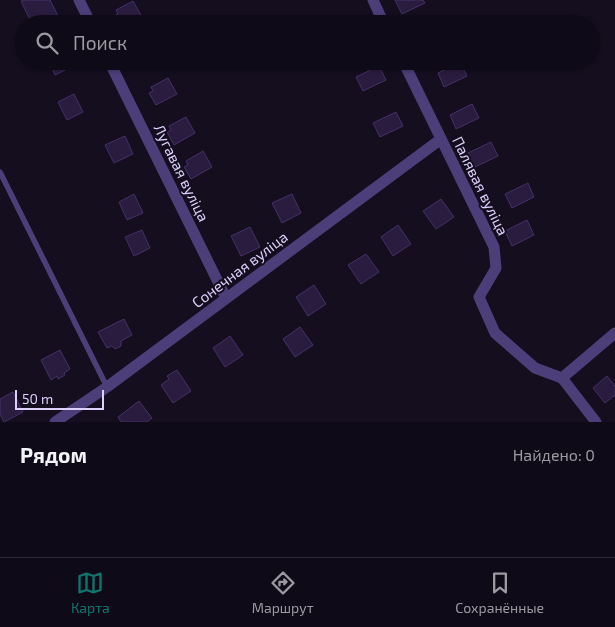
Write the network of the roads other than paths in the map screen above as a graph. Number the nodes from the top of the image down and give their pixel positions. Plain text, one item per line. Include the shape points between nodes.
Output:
1 (79, 0) edge
2 (373, 0) edge
3 (86, 15) edge
4 (380, 15) edge
5 (113, 70) edge
6 (407, 70) edge
7 (441, 139) junction
8 (0, 172) edge
9 (226, 298) junction
10 (615, 333) edge
11 (562, 378) junction
12 (107, 387) junction
13 (55, 422) edge
14 (596, 422) edge

1 - 3 street
2 - 4 street
5 - 9 street, Лугавая вуліца
6 - 7 street, Палявая вуліца
7 - 9 street, Сонечная вуліца
7 - 11 street, Палявая вуліца via 494,247 496,268 479,297 495,333 535,368
8 - 12 lane
9 - 12 street, Сонечная вуліца
10 - 11 street
11 - 14 street
12 - 13 street, Сонечная вуліца

